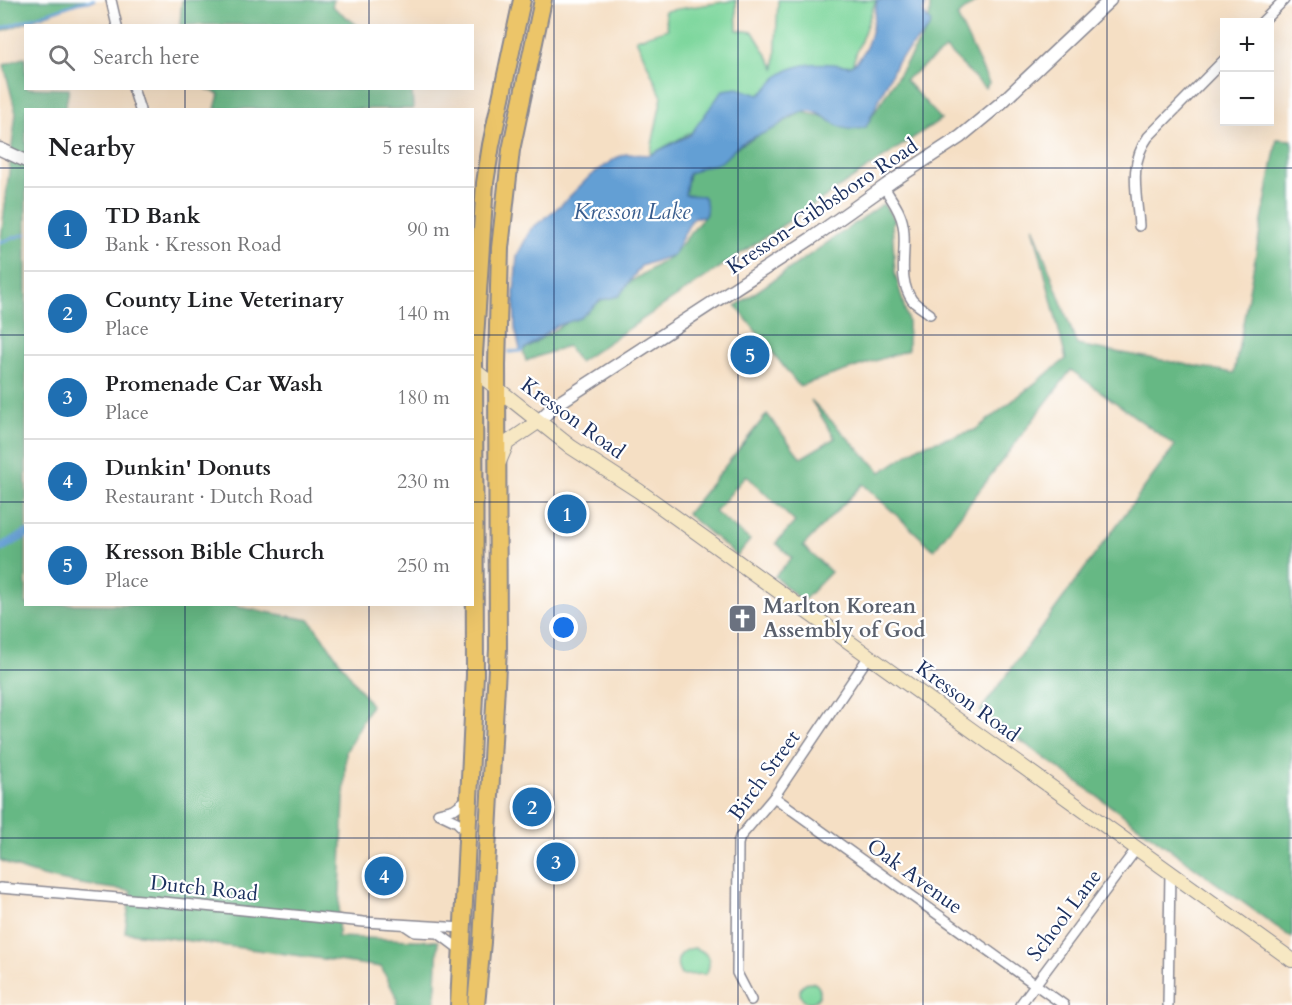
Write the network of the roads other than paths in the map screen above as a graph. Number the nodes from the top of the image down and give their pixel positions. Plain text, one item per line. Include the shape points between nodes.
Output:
1 (111, 0) edge
2 (522, 0) edge
3 (543, 0) edge
4 (1110, 0) edge
5 (1284, 0) edge
6 (1266, 18) edge
7 (117, 24) edge
8 (1220, 64) edge
9 (134, 90) edge
10 (139, 108) edge
11 (0, 149) edge
12 (24, 160) edge
13 (884, 187) junction
14 (1139, 226) dead end
15 (930, 314) dead end
16 (475, 317) edge
17 (474, 344) edge
18 (474, 371) edge
19 (498, 390) junction
20 (538, 422) junction
21 (498, 466) junction
22 (474, 489) edge
23 (869, 656) junction
24 (774, 797) junction
25 (469, 798) junction
26 (468, 833) junction
27 (1137, 848) junction
28 (1170, 872) junction
29 (0, 888) edge
30 (404, 924) junction
31 (463, 928) junction
32 (462, 951) junction
33 (1292, 960) edge
34 (478, 976) junction
35 (1035, 984) junction
36 (751, 1000) dead end
37 (459, 1005) edge
38 (476, 1005) edge
39 (1020, 1005) edge
40 (1064, 1005) edge
41 (1168, 1005) edge

1 - 7 street
2 - 16 highway via 490,145
3 - 19 highway via 511,150 502,216
4 - 13 street, Kresson-Gibbsboro Road via 991,112
5 - 6 street
8 - 14 street via 1138,150 1135,167
9 - 10 street
11 - 12 street
13 - 15 street via 903,223 907,289 913,301
13 - 20 street, Kresson-Gibbsboro Road via 554,406
16 - 17 highway
18 - 19 main road, Kresson Road
19 - 20 main road, Kresson Road
19 - 21 highway
20 - 21 main road via 507,443
20 - 23 main road, Kresson Road
21 - 34 highway via 498,649
22 - 25 highway via 475,675
23 - 24 street, Birch Street
23 - 27 main road, Kresson Road
24 - 35 street, Oak Avenue
24 - 36 street, Birch Street via 738,844 737,973
25 - 26 highway
25 - 26 street via 438,813 457,822
26 - 31 highway
27 - 28 main road, Kresson Road
27 - 35 street, School Lane
28 - 33 main road, Kresson Road
28 - 41 street
29 - 30 street, Dutch Road
30 - 31 street, Dutch Road
30 - 32 street, Dutch Road via 416,932 438,933
31 - 32 highway
31 - 34 highway via 472,940 472,965
32 - 37 highway
34 - 38 highway
35 - 39 street, School Lane
35 - 40 street, Oak Avenue

